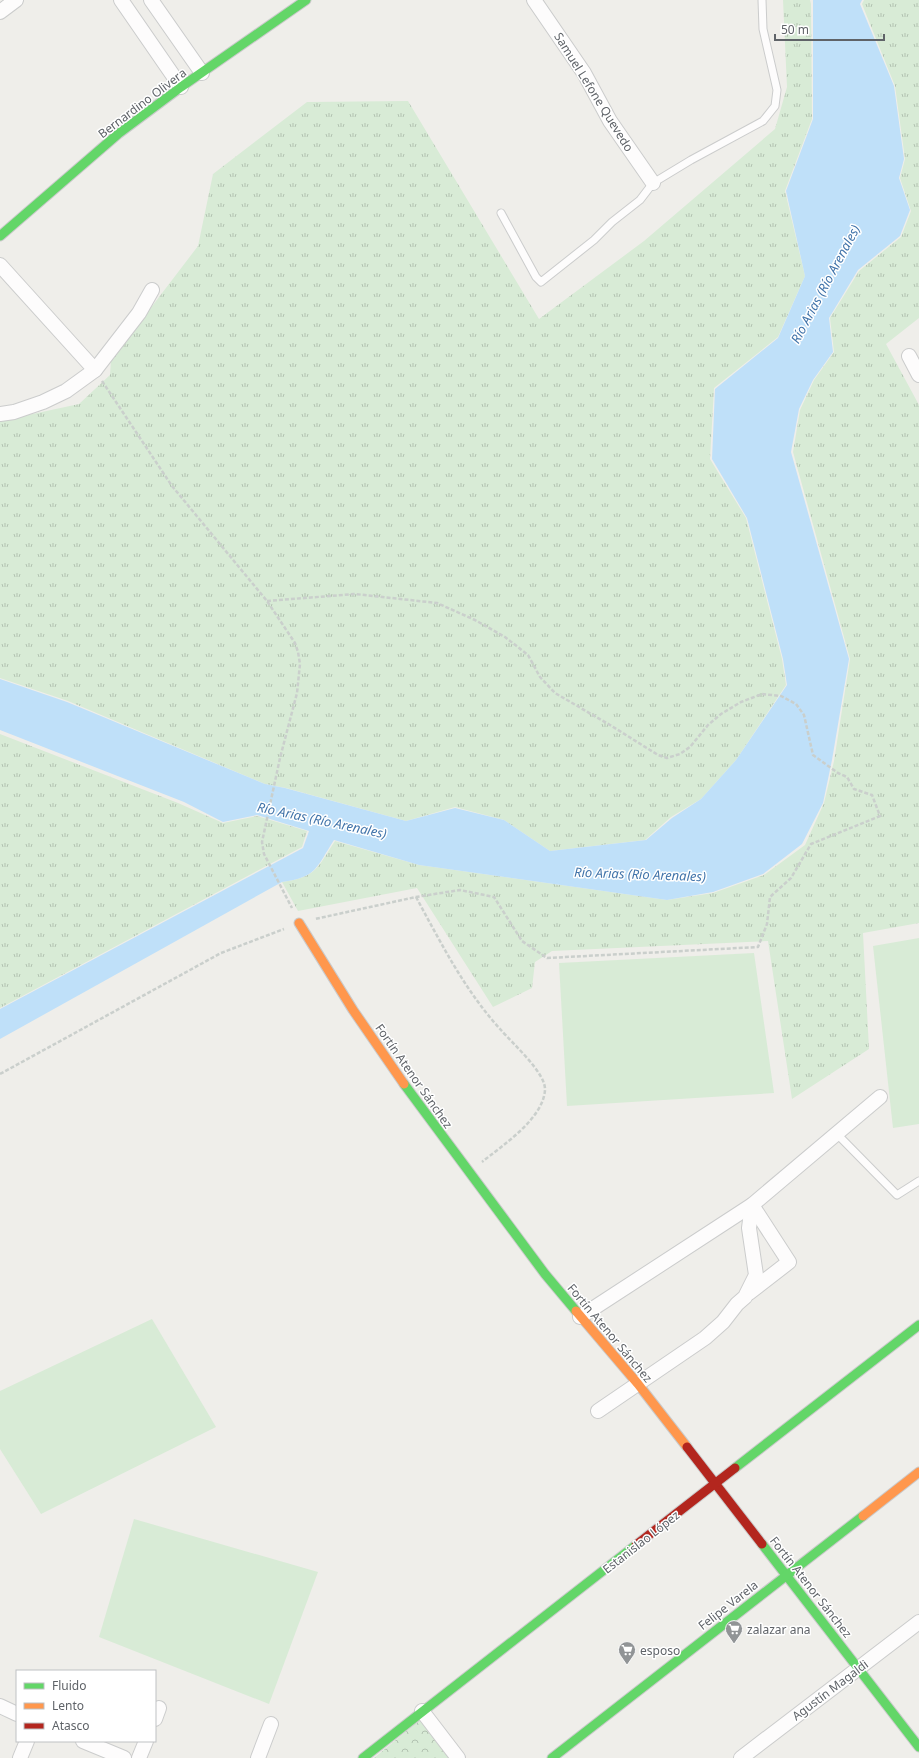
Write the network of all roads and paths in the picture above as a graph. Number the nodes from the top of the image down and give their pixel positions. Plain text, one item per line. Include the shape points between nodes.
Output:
1 (16, 0) edge
2 (121, 0) edge
3 (151, 0) edge
4 (306, 0) edge
5 (534, 0) edge
6 (762, 0) edge
7 (0, 12) edge
8 (202, 73) junction
9 (181, 88) junction
10 (653, 183) junction
11 (501, 213) dead end
12 (0, 236) edge
13 (0, 265) edge
14 (152, 290) dead end
15 (909, 356) dead end
16 (94, 370) junction
17 (919, 375) edge
18 (0, 414) edge
19 (267, 601) junction
20 (416, 897) junction
21 (299, 923) junction
22 (0, 1074) edge
23 (880, 1097) dead end
24 (836, 1134) junction
25 (469, 1172) junction
26 (919, 1181) edge
27 (752, 1205) junction
28 (745, 1297) junction
29 (580, 1317) junction
30 (919, 1325) edge
31 (638, 1384) junction
32 (598, 1411) dead end
33 (919, 1472) edge
34 (716, 1484) junction
35 (786, 1574) junction
36 (919, 1622) edge
37 (860, 1668) junction
38 (0, 1706) edge
39 (422, 1711) junction
40 (16, 1714) edge
41 (271, 1724) dead end
42 (27, 1742) edge
43 (85, 1742) edge
44 (146, 1742) edge
45 (919, 1747) edge
46 (20, 1758) edge
47 (124, 1758) edge
48 (139, 1758) edge
49 (258, 1758) edge
50 (363, 1758) edge
51 (458, 1758) edge
52 (552, 1758) edge
53 (741, 1758) edge

1 - 7 street
2 - 9 street
3 - 8 street
4 - 8 street, Bernardino Olivera
5 - 10 street, Samuel Lefone Quevedo via 584,73 610,121
6 - 10 lane via 763,29 777,90 775,106 762,121
8 - 9 street, Bernardino Olivera
9 - 12 street, Bernardino Olivera via 118,134
10 - 11 lane via 640,200 541,282
13 - 16 street
14 - 16 street via 139,313
15 - 17 street
16 - 18 street via 66,391 43,402
16 - 19 path via 172,486
19 - 20 path via 355,594 437,603 505,637 528,655 540,677 555,693 667,758 680,754 690,747 708,725 741,702 762,694 781,696 796,704 804,715 813,755 847,777 854,789 872,796 880,816 811,844 791,878 770,897 768,924 758,947 547,958 522,941 494,897 460,890
19 - 21 path via 295,643 300,664 297,692 262,842 264,854
20 - 21 path
20 - 25 path via 452,964 491,1020 538,1071 545,1090 538,1112 520,1131
21 - 22 path via 221,953
21 - 25 street, Fortín Atenor Sánchez via 353,1010 422,1110
23 - 24 street
24 - 26 lane via 897,1195
24 - 27 street
25 - 29 street, Fortín Atenor Sánchez
27 - 28 street via 749,1228 756,1275
27 - 28 street via 789,1262
27 - 29 street
28 - 31 street via 705,1338
29 - 31 street, Fortín Atenor Sánchez
30 - 34 street, Estanislao López
31 - 32 street
31 - 34 street, Fortín Atenor Sánchez
33 - 35 street, Felipe Varela
34 - 35 street, Fortín Atenor Sánchez
34 - 39 street, Estanislao López
35 - 37 street, Fortín Atenor Sánchez
35 - 52 street, Felipe Varela
36 - 37 street, Agustín Magaldi
37 - 45 street, Fortín Atenor Sánchez
37 - 53 street, Agustín Magaldi
38 - 40 street
39 - 50 street, Estanislao López
39 - 51 street
41 - 49 street
42 - 46 street
43 - 47 street
44 - 48 street

